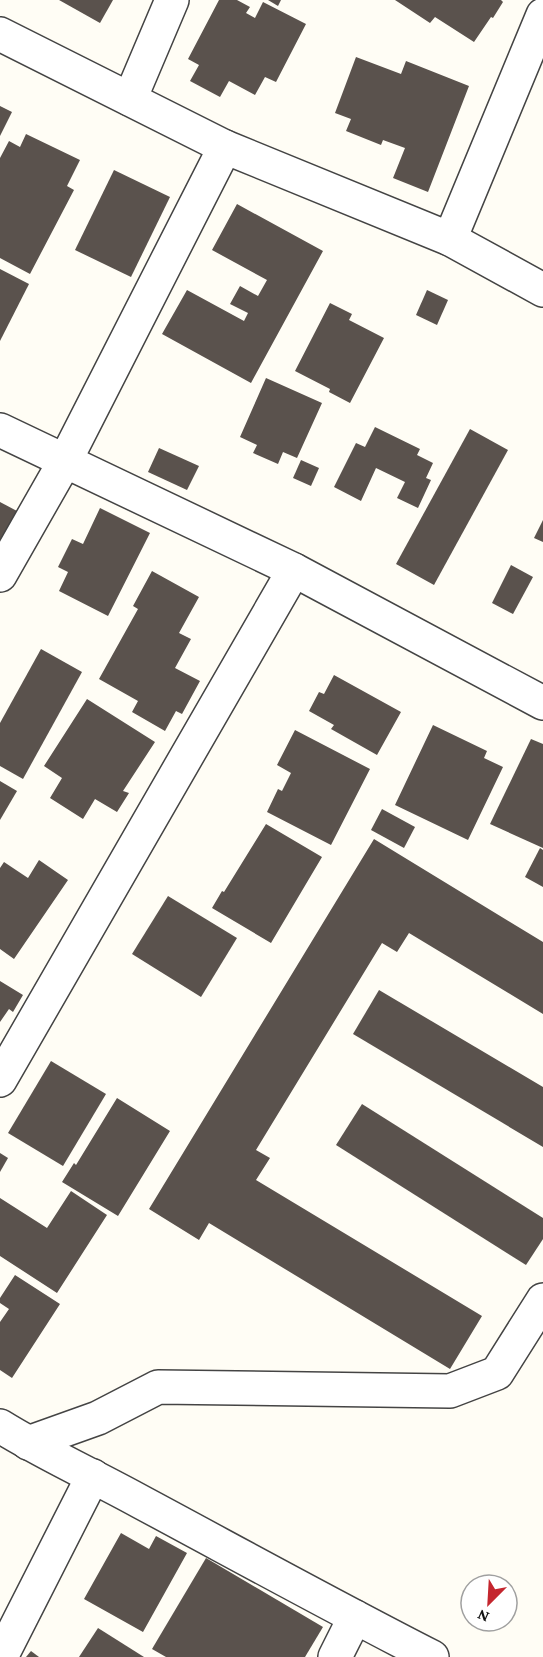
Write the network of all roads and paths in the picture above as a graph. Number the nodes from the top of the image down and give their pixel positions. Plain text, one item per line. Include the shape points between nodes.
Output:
1 (172, 0) edge
2 (543, 15) edge
3 (0, 34) edge
4 (130, 99) junction
5 (225, 147) junction
6 (450, 239) junction
7 (543, 290) edge
8 (0, 430) edge
9 (65, 461) junction
10 (294, 570) junction
11 (0, 575) edge
12 (543, 703) edge
13 (0, 1080) edge
14 (543, 1300) edge
15 (0, 1426) edge
16 (28, 1443) junction
17 (93, 1476) junction
18 (355, 1617) junction
19 (1, 1657) edge
20 (335, 1657) edge
21 (432, 1657) edge

1 - 4 street
2 - 6 street
3 - 4 street
4 - 5 street
5 - 6 street
5 - 9 street
6 - 7 street
8 - 9 street
9 - 10 street
9 - 11 street
10 - 12 street
10 - 13 street
14 - 16 street via 497,1373 450,1391 158,1387 98,1418
15 - 16 street
16 - 17 street
17 - 18 street
17 - 19 street
18 - 20 street
18 - 21 street

